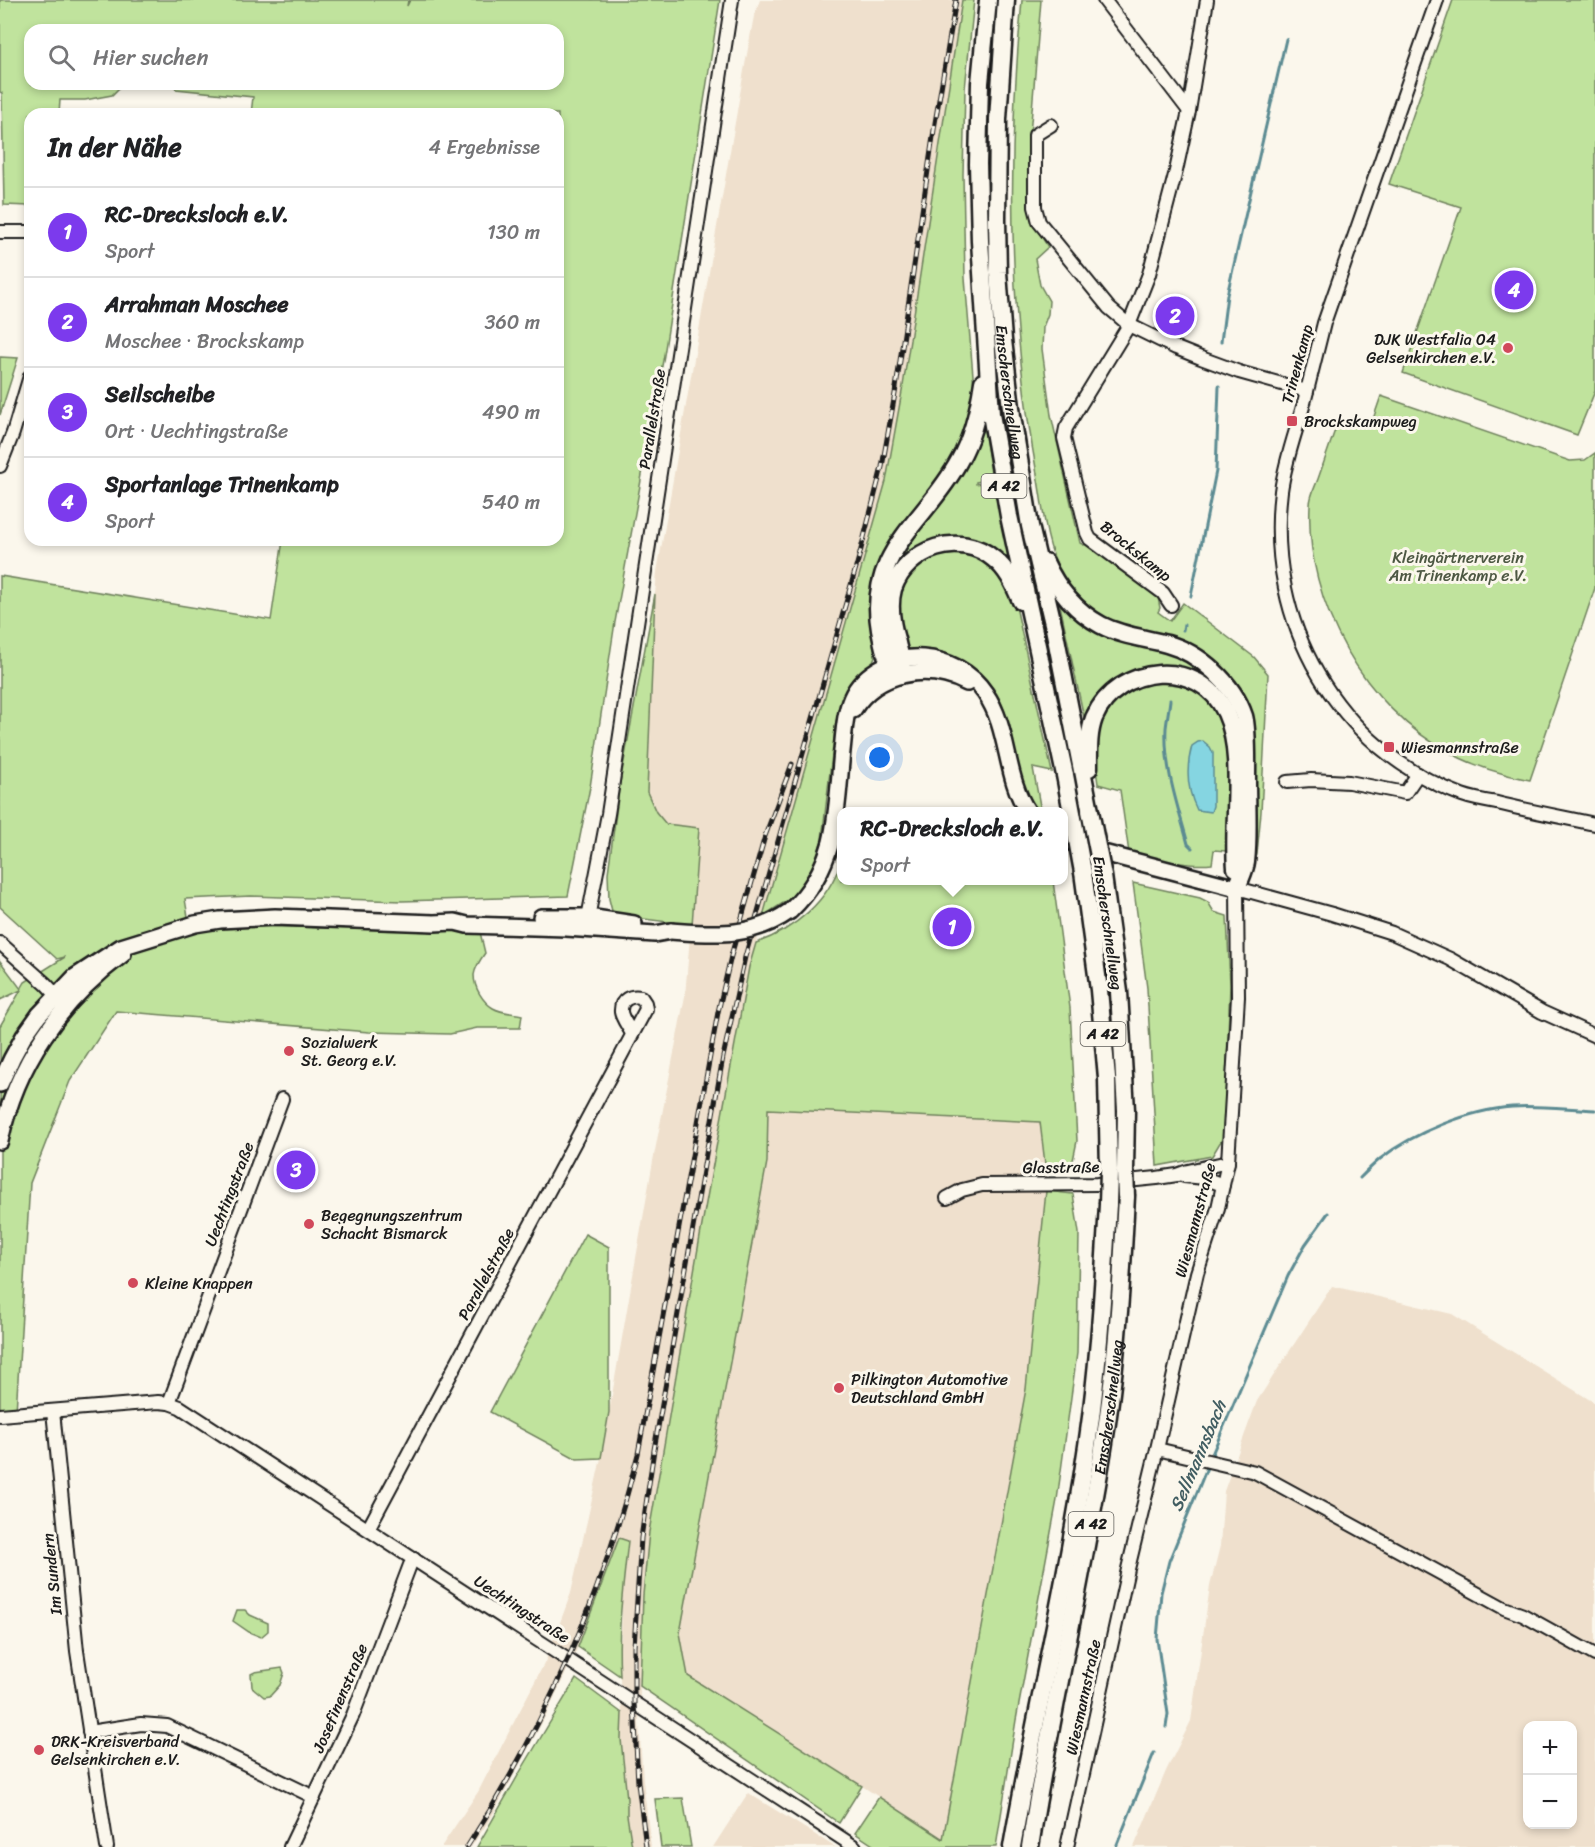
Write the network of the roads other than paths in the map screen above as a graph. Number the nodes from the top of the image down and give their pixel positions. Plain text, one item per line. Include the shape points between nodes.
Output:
1 (732, 0) edge
2 (988, 0) edge
3 (1006, 0) edge
4 (1104, 0) edge
5 (1208, 0) edge
6 (1437, 0) edge
7 (1189, 111) junction
8 (1051, 125) dead end
9 (0, 232) edge
10 (24, 232) edge
11 (1129, 325) junction
12 (986, 333) junction
13 (1307, 391) junction
14 (24, 396) edge
15 (0, 466) edge
16 (1030, 526) junction
17 (1171, 604) dead end
18 (1036, 638) junction
19 (897, 666) junction
20 (1418, 774) junction
21 (1086, 781) junction
22 (1287, 782) dead end
23 (1025, 807) edge
24 (1595, 824) edge
25 (1068, 841) edge
26 (1237, 888) junction
27 (592, 923) junction
28 (0, 943) edge
29 (62, 1001) junction
30 (632, 1034) dead end
31 (1595, 1036) edge
32 (0, 1084) edge
33 (282, 1099) dead end
34 (0, 1141) edge
35 (1228, 1162) junction
36 (1117, 1172) junction
37 (1177, 1175) junction
38 (1224, 1185) junction
39 (947, 1198) dead end
40 (169, 1403) junction
41 (53, 1411) junction
42 (0, 1415) edge
43 (1157, 1449) junction
44 (368, 1529) junction
45 (414, 1559) junction
46 (1595, 1655) edge
47 (89, 1732) junction
48 (314, 1797) junction
49 (107, 1847) edge
50 (290, 1847) edge
51 (855, 1847) edge
52 (1012, 1847) edge
53 (1029, 1847) edge
54 (1067, 1847) edge

1 - 27 street, Parallelstraße
2 - 12 highway, Emscherschnellweg / A 42 via 978,164
3 - 16 highway, Emscherschnellweg / A 42 via 998,119 998,272 1012,416
4 - 7 street
5 - 7 street
6 - 13 street, Trinenkamp via 1324,323
7 - 11 street via 1155,256
8 - 11 street via 1035,135 1035,207 1039,222 1109,308
9 - 10 street
11 - 13 street via 1201,358
11 - 17 street, Brockskamp via 1066,428 1065,438 1090,539 1163,593
12 - 18 highway, Emscherschnellweg / A 42 via 992,414
12 - 19 highway via 981,395 965,451 894,549 885,570 878,617 883,646
13 - 20 street, Trinenkamp via 1281,489 1279,548 1286,595 1301,642 1331,696 1369,738
14 - 15 street
16 - 21 highway, Emscherschnellweg / A 42
16 - 26 highway via 1051,574 1065,596 1084,614 1103,626 1191,654 1230,690 1244,717 1247,761 1246,863
18 - 19 highway via 1014,585 1000,564 976,548 947,545 920,555 896,582 891,611
18 - 36 highway, Emscherschnellweg / A 42, bridge via 1083,872
19 - 23 main road via 920,658 933,659 971,677 990,702
19 - 27 main road, bridge via 870,675 855,692 846,713 833,829 826,855 815,883 790,911 740,933 707,934
20 - 22 street via 1405,793 1349,782
20 - 24 street, Trinenkamp via 1462,795
21 - 26 highway via 1092,725 1099,708 1115,689 1136,678 1160,673 1181,675 1203,685 1225,710 1233,732
21 - 36 highway, Emscherschnellweg / A 42, bridge via 1119,992 1126,1110
25 - 26 main road
26 - 31 street via 1392,933 1450,959 1542,1012
26 - 35 street, Wiesmannstraße via 1238,997
27 - 29 main road via 467,918 434,923 275,917 220,920 121,947 75,977
28 - 29 street
29 - 32 main road via 39,1015
29 - 34 main road via 18,1081
30 - 44 street, Parallelstraße
33 - 40 street, Uechtingstraße
35 - 37 street, Glasstraße
35 - 38 street, Wiesmannstraße
36 - 52 highway, Emscherschnellweg / A 42, bridge via 1108,1204 1091,1417
36 - 53 highway, Emscherschnellweg / A 42, bridge via 1126,1197 1119,1326 1107,1420 1093,1514
37 - 38 street, Glasstraße
37 - 39 street, Glasstraße via 1096,1184 982,1185
38 - 43 street, Wiesmannstraße via 1197,1273
40 - 41 street
40 - 44 street, Uechtingstraße via 191,1413
41 - 42 street
41 - 47 street, Im Sundern
43 - 46 street via 1255,1472
43 - 54 street, Wiesmannstraße
44 - 45 street, Uechtingstraße
45 - 48 street, Josefinenstraße via 353,1715
45 - 51 street, Uechtingstraße
47 - 48 street via 141,1724 167,1726
47 - 49 street, Im Sundern
48 - 50 street, Josefinenstraße

